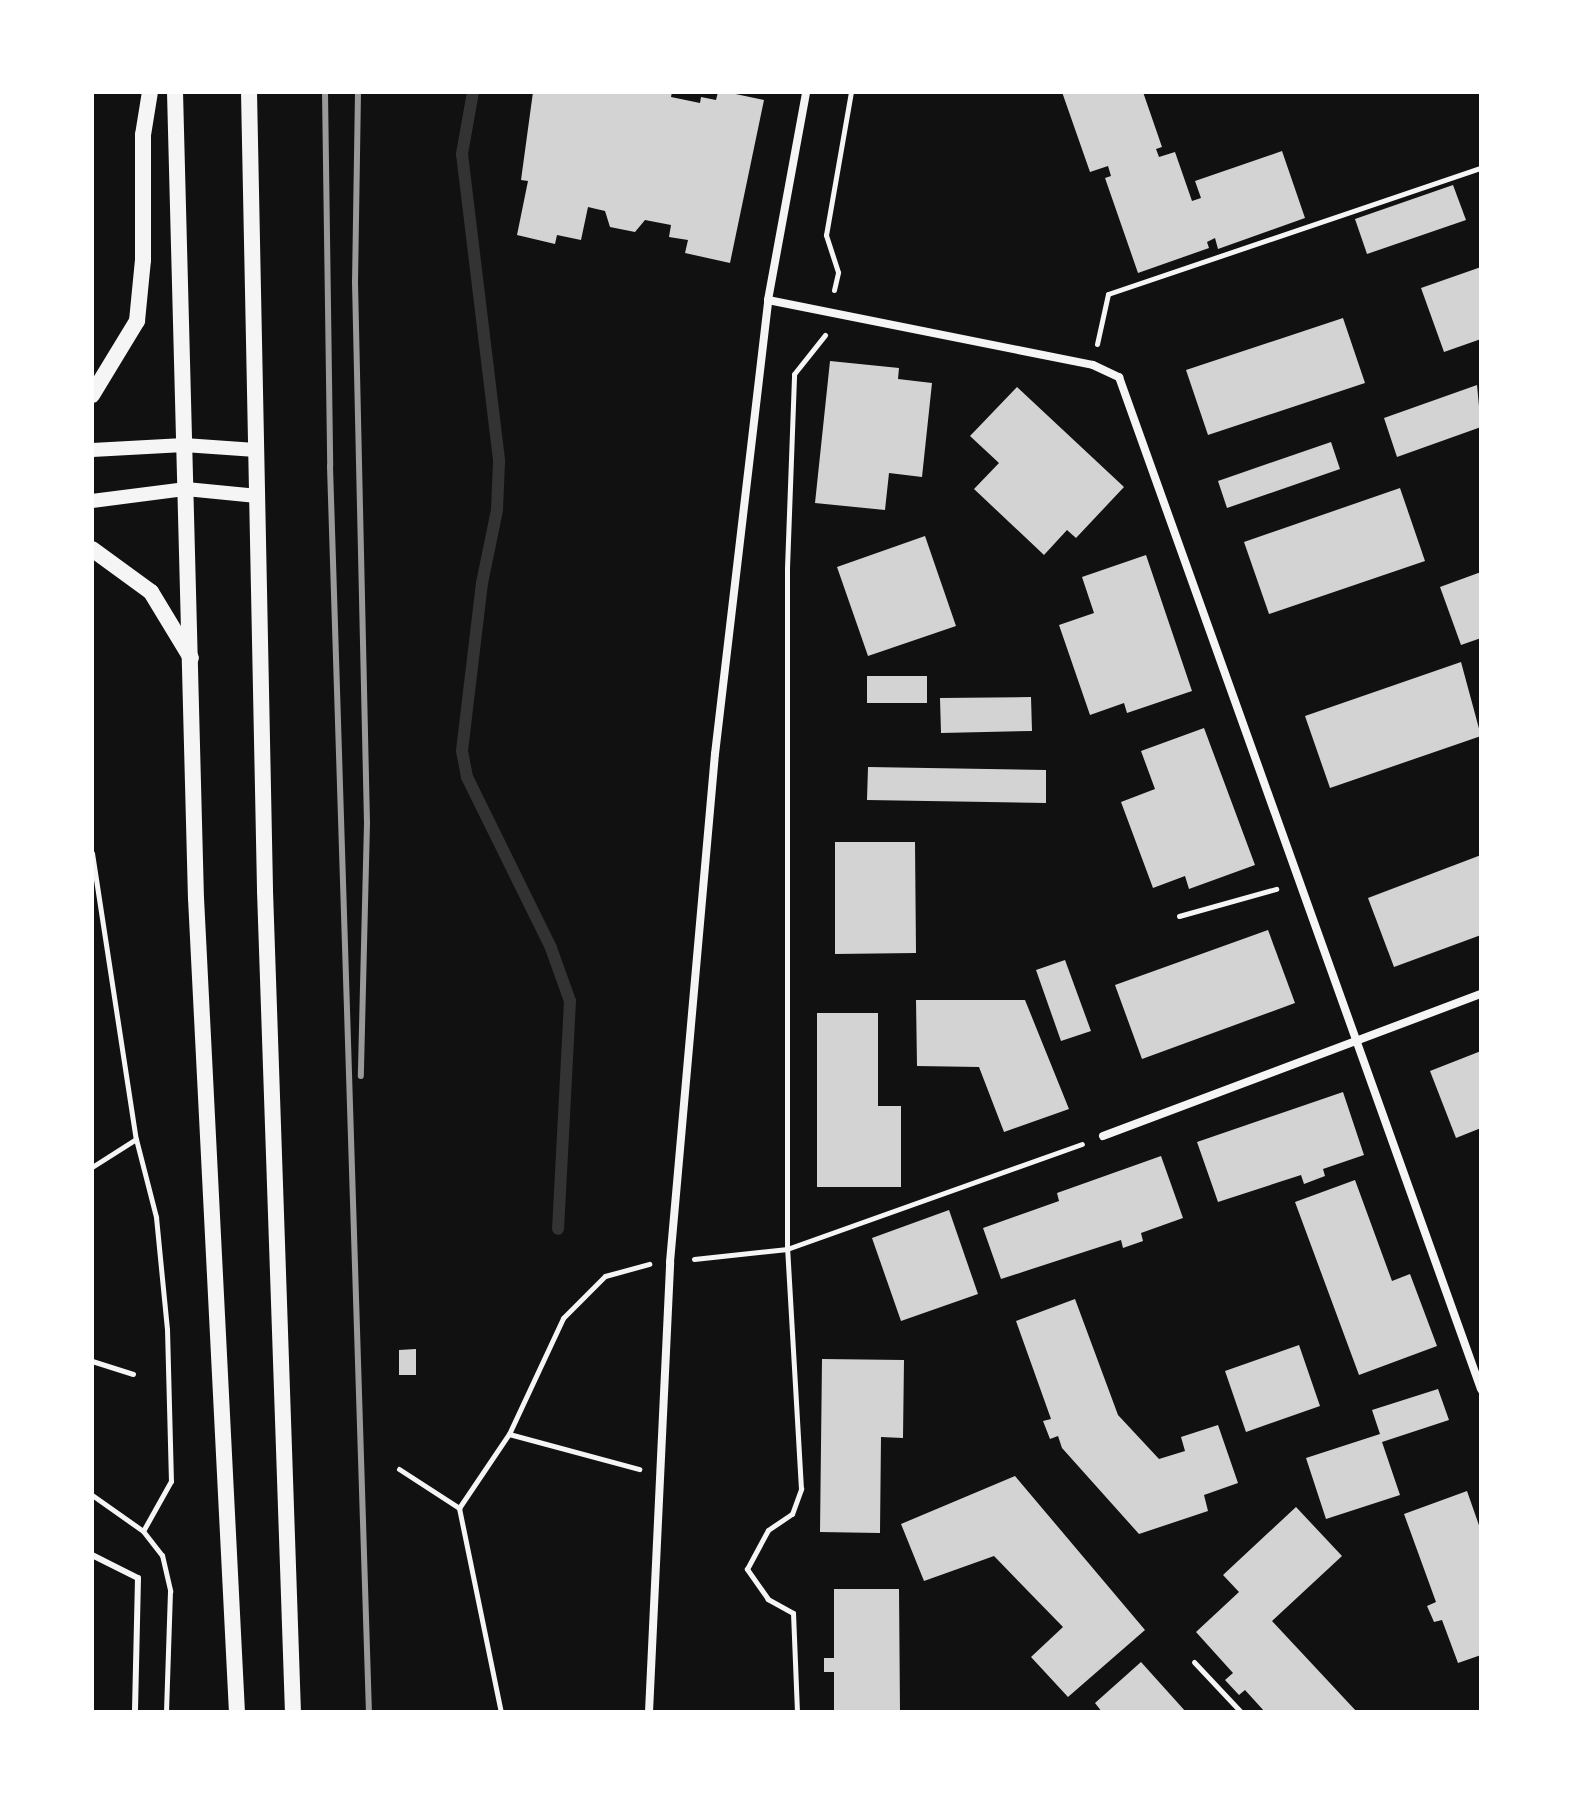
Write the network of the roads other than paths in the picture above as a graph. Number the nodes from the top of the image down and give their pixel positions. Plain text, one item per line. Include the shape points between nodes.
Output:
1 (150, 92) edge
2 (175, 92) edge
3 (249, 92) edge
4 (806, 92) edge
5 (768, 300) junction
6 (92, 395) edge
7 (184, 445) junction
8 (92, 450) edge
9 (256, 450) junction
10 (186, 489) junction
11 (257, 496) junction
12 (92, 501) edge
13 (92, 549) edge
14 (191, 659) junction
15 (1481, 994) edge
16 (1357, 1040) junction
17 (1103, 1136) road end
18 (1481, 1389) edge
19 (92, 1555) edge
20 (135, 1712) edge
21 (237, 1712) edge
22 (293, 1712) edge
23 (649, 1712) edge

1 - 6 main road via 143,135 143,260 137,321
2 - 7 main road
3 - 9 main road
4 - 5 street
5 - 16 street via 1093,365 1119,377
5 - 23 street via 715,754 670,1262
7 - 8 street
7 - 9 street
7 - 10 main road
9 - 11 main road
10 - 11 street
10 - 12 street
10 - 14 main road
11 - 22 main road
13 - 14 main road via 151,592
14 - 21 main road via 196,898
15 - 16 street
16 - 17 street
16 - 18 street
19 - 20 lane via 138,1578

